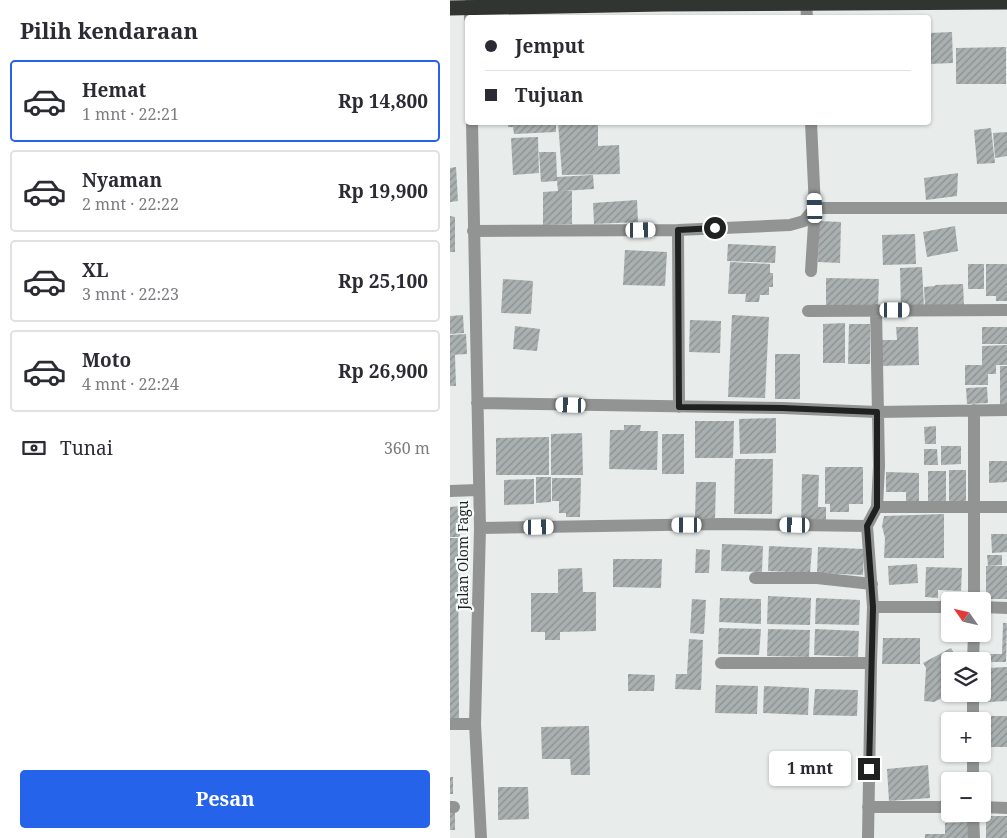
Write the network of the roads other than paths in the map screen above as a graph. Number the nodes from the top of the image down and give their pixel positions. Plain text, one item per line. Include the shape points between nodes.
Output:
1 (1007, 2) edge
2 (806, 7) edge
3 (450, 8) edge
4 (470, 9) edge
5 (472, 125) edge
6 (811, 125) edge
7 (815, 208) junction
8 (1007, 208) edge
9 (678, 230) junction
10 (473, 231) junction
11 (811, 271) dead end
12 (808, 310) dead end
13 (876, 310) junction
14 (1007, 310) edge
15 (477, 403) junction
16 (679, 407) junction
17 (974, 410) junction
18 (1007, 410) edge
19 (877, 412) junction
20 (477, 490) junction
21 (450, 491) edge
22 (973, 506) junction
23 (877, 507) junction
24 (1007, 507) edge
25 (867, 526) junction
26 (480, 528) junction
27 (756, 578) dead end
28 (872, 584) junction
29 (974, 592) edge
30 (873, 607) junction
31 (941, 607) edge
32 (991, 607) edge
33 (1007, 608) edge
34 (721, 663) dead end
35 (871, 663) junction
36 (450, 724) edge
37 (475, 724) junction
38 (868, 807) junction
39 (941, 807) edge
40 (991, 807) edge
41 (1007, 808) edge
42 (973, 822) edge
43 (481, 838) edge
44 (868, 838) edge
45 (974, 838) edge

1 - 2 highway
2 - 4 highway
3 - 4 highway
5 - 10 street, Jalan Olom Fagu
6 - 7 street
7 - 8 street
7 - 9 street via 804,221 790,225
7 - 11 street
9 - 10 street
9 - 16 street
10 - 15 street, Jalan Olom Fagu
12 - 13 street
13 - 14 street
13 - 19 street
15 - 16 street
15 - 20 street, Jalan Olom Fagu
16 - 19 street
17 - 18 street
17 - 19 street
17 - 22 street
19 - 23 street
20 - 21 street
20 - 26 street, Jalan Olom Fagu
22 - 23 street
22 - 24 street
22 - 29 street
23 - 25 street
25 - 26 street via 723,524
25 - 28 street
26 - 37 street, Jalan Olom Fagu
27 - 28 street via 817,578
28 - 30 street
30 - 31 street
30 - 35 street
32 - 33 street
34 - 35 street
35 - 38 street
36 - 37 street
37 - 43 street, Jalan Olom Fagu
38 - 39 street
38 - 44 street
40 - 41 street
42 - 45 street

